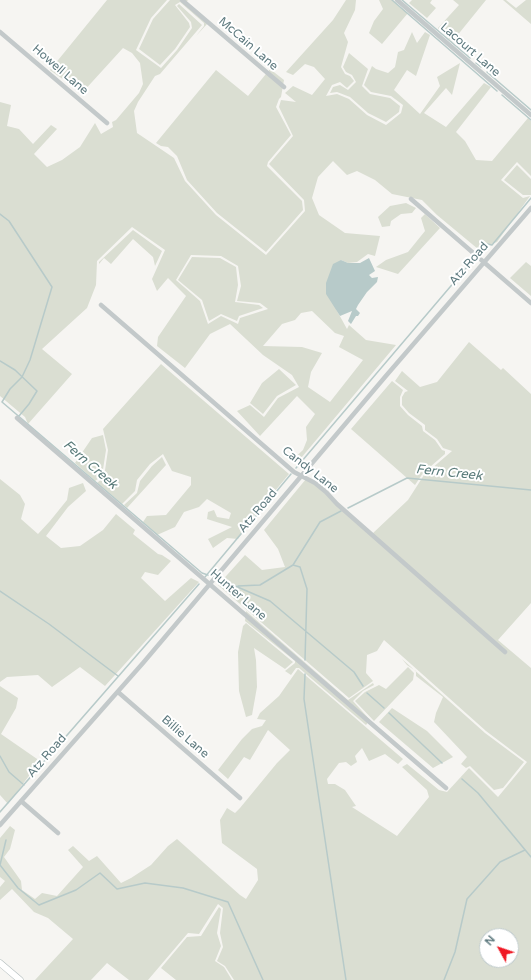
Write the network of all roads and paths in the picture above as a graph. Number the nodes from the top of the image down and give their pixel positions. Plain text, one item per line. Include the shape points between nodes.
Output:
1 (182, 0) edge
2 (397, 0) edge
3 (0, 32) edge
4 (284, 87) dead end
5 (531, 115) edge
6 (107, 123) dead end
7 (411, 199) dead end
8 (531, 208) edge
9 (484, 262) junction
10 (531, 303) edge
11 (101, 305) dead end
12 (17, 418) dead end
13 (300, 476) junction
14 (209, 584) junction
15 (505, 652) dead end
16 (118, 692) junction
17 (446, 788) dead end
18 (240, 798) dead end
19 (21, 801) junction
20 (0, 825) edge
21 (58, 833) dead end
22 (0, 963) edge
23 (20, 980) edge

1 - 4 street, McCain Lane
2 - 5 street, Lacourt Lane
3 - 6 street, Howell Lane
7 - 9 street
8 - 9 street, Atz Road
9 - 10 street
9 - 13 street, Atz Road
11 - 13 street, Candy Lane
12 - 14 street, Hunter Lane
13 - 14 street, Atz Road
13 - 15 street, Candy Lane via 326,492
14 - 16 street, Atz Road
14 - 17 street, Hunter Lane
16 - 18 street, Billie Lane
16 - 19 street, Atz Road
19 - 20 street, Atz Road
19 - 21 street
22 - 23 street

